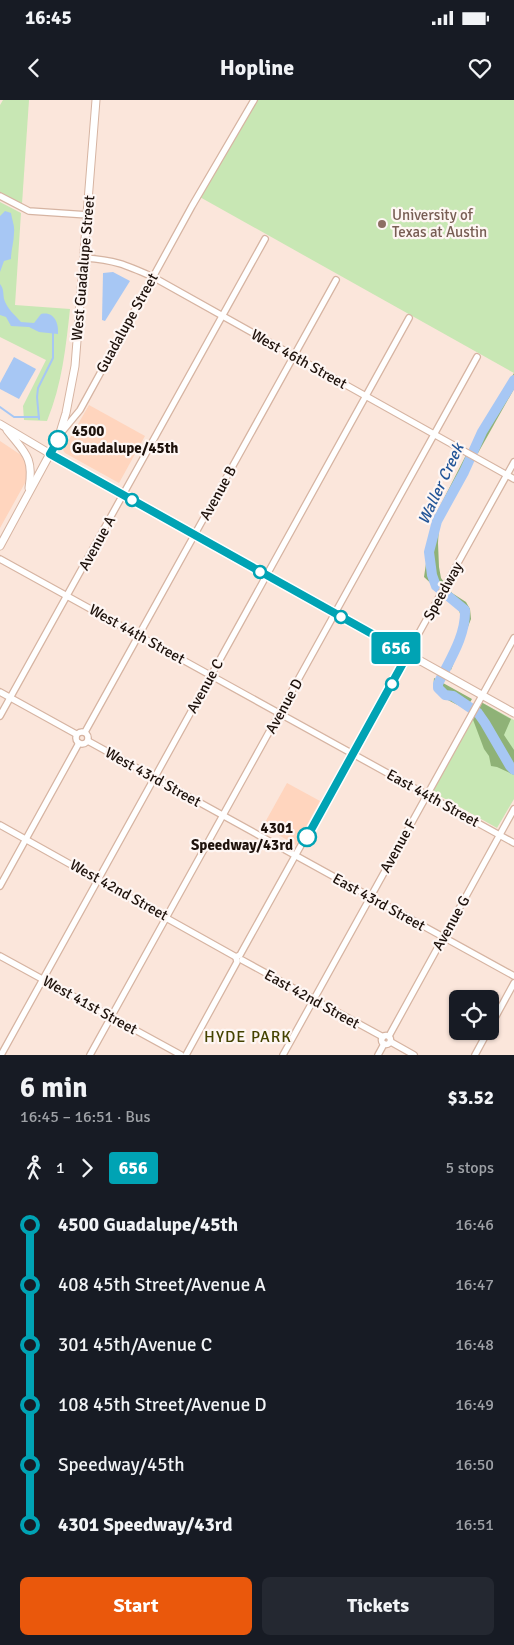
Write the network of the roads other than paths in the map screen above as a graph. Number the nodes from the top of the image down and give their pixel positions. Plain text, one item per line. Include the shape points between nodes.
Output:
1 (96, 100) edge
2 (254, 100) edge
3 (0, 196) edge
4 (88, 215) junction
5 (265, 239) dead end
6 (85, 258) junction
7 (152, 277) junction
8 (336, 280) dead end
9 (222, 317) junction
10 (409, 318) dead end
11 (294, 356) junction
12 (477, 356) dead end
13 (366, 396) junction
14 (2, 425) edge
15 (434, 433) junction
16 (60, 434) junction
17 (50, 454) junction
18 (514, 462) edge
19 (507, 475) junction
20 (514, 478) edge
21 (28, 495) junction
22 (123, 495) junction
23 (194, 535) junction
24 (0, 546) edge
25 (0, 558) edge
26 (267, 575) junction
27 (68, 596) junction
28 (335, 613) junction
29 (139, 636) junction
30 (514, 638) edge
31 (408, 654) junction
32 (211, 676) junction
33 (0, 692) edge
34 (482, 696) junction
35 (10, 698) junction
36 (279, 713) junction
37 (514, 713) edge
38 (0, 716) edge
39 (85, 732) junction
40 (76, 734) junction
41 (88, 741) junction
42 (79, 743) junction
43 (353, 754) junction
44 (154, 778) junction
45 (427, 795) junction
46 (514, 809) edge
47 (223, 816) junction
48 (0, 825) edge
49 (500, 835) junction
50 (26, 840) junction
51 (514, 843) edge
52 (296, 857) junction
53 (98, 879) junction
54 (0, 886) edge
55 (370, 897) junction
56 (167, 917) junction
57 (444, 938) junction
58 (0, 956) edge
59 (239, 958) junction
60 (514, 976) edge
61 (43, 979) junction
62 (514, 983) edge
63 (314, 999) junction
64 (499, 1010) edge
65 (112, 1017) junction
66 (386, 1040) junction
67 (483, 1040) edge
68 (1, 1055) edge
69 (90, 1055) edge
70 (180, 1055) edge
71 (186, 1055) edge
72 (283, 1055) edge
73 (378, 1055) edge
74 (414, 1055) edge
75 (475, 1055) edge

1 - 4 main road, West Guadalupe Street
2 - 7 street, Guadalupe Street
3 - 4 street via 29,211
4 - 6 main road, West Guadalupe Street
5 - 9 street, Avenue A
6 - 7 street, West 46th Street via 121,263
6 - 16 main road, West Guadalupe Street via 75,366
7 - 9 street, West 46th Street
7 - 16 street, Guadalupe Street via 80,410
8 - 11 street, Avenue B
9 - 11 street, West 46th Street
9 - 22 street, Avenue A
10 - 13 street, Avenue C
11 - 13 street, West 46th Street
11 - 23 street, Avenue B
12 - 15 street, Avenue D
13 - 15 street, West 46th Street
13 - 26 street, Avenue C
14 - 17 main road
14 - 21 main road via 29,459 32,475
15 - 19 street, West 46th Street
15 - 28 street, Avenue D
16 - 17 main road, Guadalupe Street
17 - 21 main road, Guadalupe Street
17 - 22 main road
18 - 19 street, Speedway
19 - 20 street, West 46th Street
19 - 31 street, Speedway
21 - 24 main road, Guadalupe Street
22 - 23 main road
22 - 27 street, Avenue A
23 - 26 main road
23 - 29 street, Avenue B
25 - 27 street, West 44th Street
26 - 28 main road
26 - 32 street, Avenue C
27 - 29 street, West 44th Street
27 - 35 street, Avenue A
28 - 31 main road
28 - 36 street, Avenue D
29 - 32 street, West 44th Street
29 - 39 street, Avenue B
30 - 34 street, Avenue F
31 - 34 main road
31 - 43 street, Speedway
32 - 36 street, West 44th Street
32 - 44 street, Avenue C
33 - 35 street
34 - 37 main road
34 - 45 street, Avenue F
35 - 38 street, Avenue A
35 - 40 street
36 - 43 street, West 44th Street
36 - 47 street, Avenue D
39 - 40 street
39 - 41 street
40 - 42 street
41 - 42 street
41 - 44 street, West 43rd Street
42 - 50 street
43 - 45 street, East 44th Street
43 - 52 street, Speedway
44 - 47 street, West 43rd Street
44 - 53 street, Avenue C
45 - 49 street, East 44th Street
45 - 55 street, Avenue F
46 - 49 street, Avenue G
47 - 52 street, West 43rd Street
47 - 56 street, Avenue D
48 - 50 street, West 42nd Street
49 - 51 street, East 44th Street
49 - 57 street, Avenue G
50 - 53 street, West 42nd Street
50 - 54 street
52 - 55 street, East 43rd Street
52 - 59 street, Speedway
53 - 56 street, West 42nd Street
53 - 61 street, Avenue C
55 - 57 street, East 43rd Street
55 - 63 street, Avenue F
56 - 59 street, West 42nd Street
56 - 65 street, Avenue D
57 - 60 street, East 43rd Street
57 - 66 street, Avenue G
58 - 61 street, West 41st Street
59 - 63 street, East 42nd Street
59 - 71 street, Speedway
61 - 65 street, West 41st Street
61 - 68 street, Avenue C
62 - 64 street
63 - 66 street, East 42nd Street
63 - 72 street, Avenue F
65 - 69 street, Avenue D
65 - 70 street, West 41st Street
66 - 73 street, Avenue G
66 - 74 street, East 42nd Street
67 - 75 street

